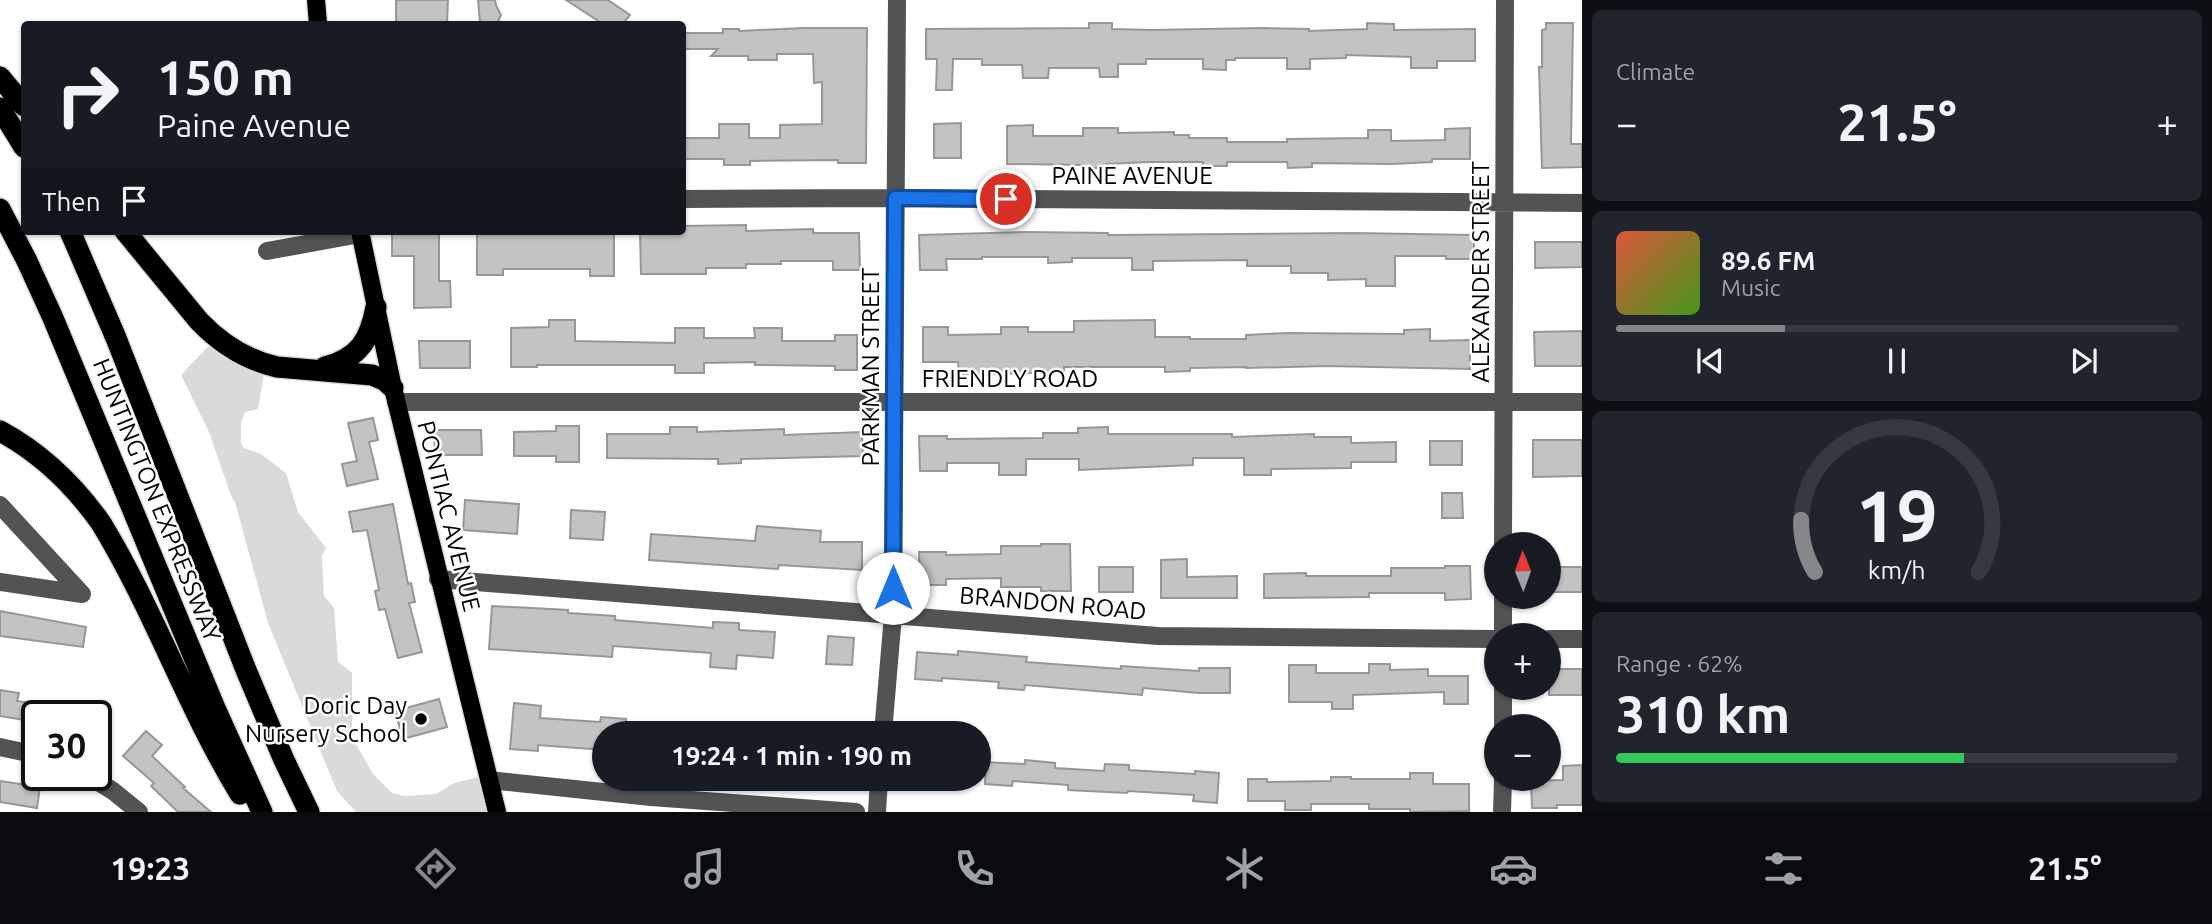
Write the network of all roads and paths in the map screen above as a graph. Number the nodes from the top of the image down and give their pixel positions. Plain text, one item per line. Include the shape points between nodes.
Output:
1 (316, 0) edge
2 (897, 0) edge
3 (1505, 0) edge
4 (318, 21) edge
5 (0, 77) edge
6 (21, 102) edge
7 (0, 108) edge
8 (21, 142) edge
9 (895, 198) junction
10 (686, 199) edge
11 (1504, 202) junction
12 (1582, 203) edge
13 (0, 209) edge
14 (72, 235) edge
15 (128, 235) edge
16 (345, 235) edge
17 (361, 235) edge
18 (267, 251) dead end
19 (376, 307) junction
20 (306, 370) junction
21 (394, 395) junction
22 (1504, 402) junction
23 (1582, 402) edge
24 (895, 403) junction
25 (0, 431) edge
26 (0, 505) edge
27 (1503, 532) edge
28 (439, 579) junction
29 (0, 582) edge
30 (893, 615) junction
31 (1484, 639) edge
32 (1561, 639) edge
33 (1582, 639) edge
34 (884, 721) edge
35 (0, 747) edge
36 (21, 752) edge
37 (489, 780) junction
38 (112, 790) edge
39 (878, 791) edge
40 (1503, 791) edge
41 (139, 812) edge
42 (252, 812) edge
43 (262, 812) edge
44 (309, 812) edge
45 (497, 812) edge
46 (856, 812) edge
47 (877, 812) edge
48 (1502, 812) edge

1 - 4 main road
2 - 9 street, PARKMAN STREET
3 - 11 street, ALEXANDER STREET
5 - 6 highway
7 - 8 highway
9 - 10 street, PAINE AVENUE
9 - 11 street, PAINE AVENUE
9 - 24 street, PARKMAN STREET
11 - 12 street, PAINE AVENUE
11 - 22 street, ALEXANDER STREET
13 - 43 highway, HUNTINGTON EXPRESSWAY via 53,318
14 - 44 highway, HUNTINGTON EXPRESSWAY via 246,670
15 - 20 highway via 217,338 263,363
16 - 18 street
17 - 19 main road, PONTIAC AVENUE
19 - 20 highway via 369,335 355,353 336,364
19 - 21 main road, PONTIAC AVENUE
20 - 21 highway via 361,372 384,380
21 - 24 street, FRIENDLY ROAD
21 - 28 main road, PONTIAC AVENUE
22 - 23 street, FRIENDLY ROAD
22 - 24 street, FRIENDLY ROAD
22 - 27 street, ALEXANDER STREET
24 - 30 street, PARKMAN STREET
25 - 42 highway via 61,475 101,523
26 - 29 street via 82,594
28 - 30 street, BRANDON ROAD
28 - 37 main road, PONTIAC AVENUE
30 - 31 street, BRANDON ROAD via 1158,636
30 - 34 street, PARKMAN STREET
32 - 33 street
35 - 36 street
37 - 45 main road, PONTIAC AVENUE
37 - 46 street
38 - 41 street
39 - 47 street
40 - 48 street

